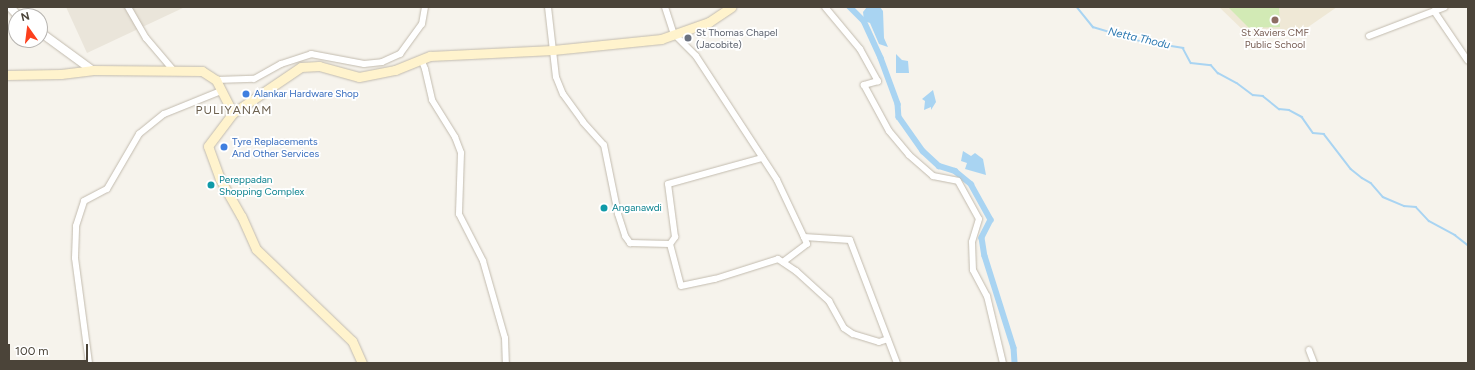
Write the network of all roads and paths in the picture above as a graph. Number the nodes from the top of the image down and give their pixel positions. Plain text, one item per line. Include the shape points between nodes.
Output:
1 (128, 7) edge
2 (425, 7) edge
3 (548, 7) edge
4 (665, 7) edge
5 (731, 7) edge
6 (825, 7) edge
7 (1445, 7) edge
8 (1434, 11) junction
9 (674, 34) junction
10 (1370, 36) dead end
11 (48, 38) edge
12 (553, 50) junction
13 (420, 59) junction
14 (1468, 61) edge
15 (92, 70) junction
16 (174, 71) junction
17 (7, 75) edge
18 (216, 80) junction
19 (221, 91) junction
20 (233, 113) junction
21 (762, 158) junction
22 (804, 236) junction
23 (670, 244) junction
24 (783, 262) junction
25 (888, 339) junction
26 (1309, 350) dead end
27 (89, 363) edge
28 (362, 363) edge
29 (506, 363) edge
30 (897, 363) edge
31 (1003, 363) edge
32 (1314, 363) edge

1 - 16 street via 146,38
2 - 18 street via 422,24 400,54 382,62 364,64 311,54 281,64 254,79
3 - 12 street
4 - 9 street
5 - 9 main road via 709,22
6 - 31 street via 860,49 878,81 864,85 889,131 909,155 932,176 958,181 979,219 972,242 973,270 987,296
7 - 8 street
8 - 10 street
8 - 14 street
9 - 12 main road via 660,39
9 - 21 street via 696,56
11 - 15 street
12 - 13 main road via 430,56
12 - 23 street via 556,77 564,94 604,145 625,236 630,243
13 - 20 main road via 395,70 359,77 319,66 301,67
13 - 29 street via 432,100 455,137 461,153 459,214 483,261 505,338
15 - 16 main road
15 - 17 main road via 61,74
16 - 18 main road via 202,71
18 - 19 main road
19 - 20 main road
19 - 27 street via 164,114 139,134 107,189 84,201 76,226 75,258
20 - 28 main road via 208,146 220,179 242,216 256,249 352,341
21 - 22 street via 777,180
21 - 23 street via 668,184 675,237
22 - 24 street via 807,244
22 - 25 street via 850,240
23 - 24 street via 681,286 715,279 778,259
24 - 25 street via 829,301 844,328 852,334 879,342
25 - 30 street
26 - 32 street

